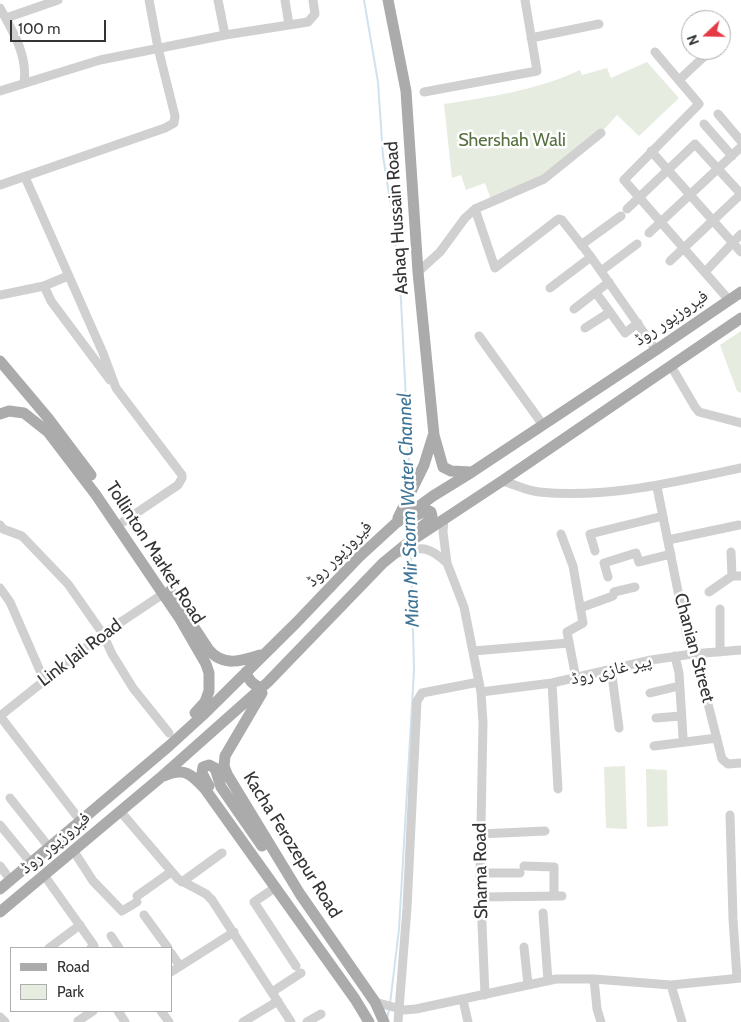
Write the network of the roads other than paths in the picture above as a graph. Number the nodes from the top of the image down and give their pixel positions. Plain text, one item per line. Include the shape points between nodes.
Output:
1 (58, 0) edge
2 (149, 0) edge
3 (218, 0) edge
4 (285, 0) edge
5 (313, 0) edge
6 (388, 0) edge
7 (525, 0) edge
8 (0, 8) edge
9 (6, 18) junction
10 (598, 24) dead end
11 (289, 25) junction
12 (225, 35) junction
13 (531, 38) junction
14 (158, 48) junction
15 (655, 52) dead end
16 (700, 60) edge
17 (679, 80) junction
18 (24, 83) junction
19 (0, 91) edge
20 (424, 92) dead end
21 (718, 114) dead end
22 (704, 124) dead end
23 (601, 133) dead end
24 (741, 141) edge
25 (741, 147) edge
26 (651, 151) junction
27 (732, 156) junction
28 (717, 169) junction
29 (668, 171) junction
30 (25, 177) junction
31 (0, 185) edge
32 (741, 194) edge
33 (690, 195) junction
34 (640, 198) junction
35 (475, 209) junction
36 (712, 220) junction
37 (661, 223) junction
38 (649, 234) dead end
39 (741, 234) edge
40 (732, 242) junction
41 (637, 244) dead end
42 (582, 245) junction
43 (683, 247) junction
44 (741, 252) edge
45 (591, 257) junction
46 (670, 260) dead end
47 (601, 271) junction
48 (418, 272) junction
49 (705, 272) junction
50 (68, 276) junction
51 (609, 282) junction
52 (44, 286) junction
53 (550, 288) dead end
54 (741, 292) edge
55 (596, 293) junction
56 (0, 295) edge
57 (735, 300) edge
58 (574, 309) dead end
59 (610, 312) junction
60 (741, 313) edge
61 (741, 318) edge
62 (638, 323) junction
63 (586, 328) dead end
64 (480, 336) dead end
65 (656, 350) junction
66 (0, 361) edge
67 (671, 366) junction
68 (116, 388) junction
69 (0, 414) edge
70 (741, 423) edge
71 (543, 425) junction
72 (434, 435) junction
73 (741, 468) edge
74 (472, 472) junction
75 (502, 481) junction
76 (657, 487) junction
77 (403, 515) junction
78 (663, 516) junction
79 (444, 519) junction
80 (123, 522) junction
81 (0, 525) edge
82 (739, 525) dead end
83 (385, 532) junction
84 (561, 534) dead end
85 (668, 540) junction
86 (411, 545) junction
87 (595, 550) dead end
88 (731, 552) dead end
89 (671, 554) junction
90 (383, 563) junction
91 (448, 563) junction
92 (736, 576) edge
93 (608, 577) dead end
94 (635, 587) dead end
95 (0, 588) edge
96 (710, 592) dead end
97 (163, 594) junction
98 (580, 608) junction
99 (720, 609) dead end
100 (183, 617) junction
101 (103, 634) junction
102 (569, 643) junction
103 (741, 650) edge
104 (473, 651) junction
105 (720, 652) junction
106 (264, 654) junction
107 (692, 654) junction
108 (675, 656) junction
109 (611, 668) junction
110 (246, 672) junction
111 (576, 678) junction
112 (44, 680) junction
113 (479, 682) junction
114 (552, 683) junction
115 (265, 685) junction
116 (680, 686) junction
117 (481, 692) junction
118 (650, 693) dead end
119 (203, 715) junction
120 (0, 716) edge
121 (681, 716) junction
122 (656, 718) dead end
123 (619, 728) dead end
124 (169, 733) dead end
125 (683, 737) dead end
126 (717, 738) junction
127 (204, 739) junction
128 (169, 746) junction
129 (654, 746) dead end
130 (741, 763) edge
131 (160, 778) junction
132 (558, 790) dead end
133 (10, 798) dead end
134 (120, 811) junction
135 (76, 815) dead end
136 (730, 815) dead end
137 (0, 825) edge
138 (235, 828) junction
139 (545, 831) dead end
140 (480, 834) junction
141 (45, 842) dead end
142 (73, 850) junction
143 (222, 853) dead end
144 (27, 858) dead end
145 (0, 866) edge
146 (171, 872) junction
147 (480, 873) junction
148 (6, 874) dead end
149 (44, 875) junction
150 (182, 882) junction
151 (276, 887) junction
152 (0, 889) edge
153 (300, 894) junction
154 (481, 897) junction
155 (0, 912) edge
156 (544, 913) dead end
157 (144, 914) dead end
158 (80, 925) junction
159 (234, 932) junction
160 (111, 936) dead end
161 (50, 947) edge
162 (92, 947) edge
163 (118, 947) edge
164 (167, 947) edge
165 (524, 947) dead end
166 (172, 954) edge
167 (180, 966) junction
168 (172, 971) edge
169 (739, 978) edge
170 (594, 979) junction
171 (548, 981) junction
172 (671, 985) junction
173 (528, 986) junction
174 (272, 992) junction
175 (485, 995) junction
176 (464, 1000) junction
177 (278, 1001) junction
178 (375, 1002) junction
179 (400, 1009) junction
180 (416, 1009) junction
181 (92, 1012) edge
182 (321, 1014) dead end
183 (0, 1017) edge
184 (78, 1021) dead end
185 (4, 1022) edge
186 (243, 1022) edge
187 (291, 1022) edge
188 (307, 1022) edge
189 (369, 1022) edge
190 (384, 1022) edge
191 (400, 1022) edge
192 (468, 1022) edge
193 (601, 1022) edge
194 (682, 1022) edge

1 - 9 street
2 - 14 street
3 - 12 street
4 - 11 street
5 - 11 street via 313,19
6 - 48 main road, Ashaq Hussain Road via 406,91
7 - 13 street
8 - 9 street
9 - 18 street via 24,60
10 - 13 street
11 - 12 street
12 - 14 street
13 - 20 street via 536,72
14 - 18 street via 100,60
14 - 30 street via 174,123
15 - 17 street
16 - 17 street
17 - 26 street via 699,104
18 - 19 street
21 - 24 street
22 - 27 street
23 - 35 street via 544,179
25 - 27 street
26 - 29 street
26 - 34 street via 624,180
27 - 28 street
28 - 29 street via 695,144
28 - 32 street
28 - 33 street
29 - 33 street
29 - 34 street
30 - 31 street
30 - 50 street
32 - 36 street
33 - 36 street
33 - 37 street
34 - 37 street
34 - 42 street
35 - 42 street via 495,268 559,219
35 - 48 street via 440,252
36 - 40 street
36 - 43 street
37 - 38 street
37 - 43 street
39 - 40 street
40 - 44 street
40 - 49 street
41 - 47 street
42 - 45 street
43 - 46 street
43 - 49 street
45 - 47 street
45 - 53 street
47 - 51 street
48 - 72 main road, Ashaq Hussain Road
49 - 57 street
50 - 52 street
50 - 68 street
51 - 55 street
51 - 62 street
52 - 56 street
52 - 68 street
54 - 57 main road, فیروزپور روڈ
55 - 58 street
55 - 59 street
57 - 65 main road, فیروزپور روڈ
59 - 62 street via 625,333
59 - 63 street
60 - 67 main road via 681,353
61 - 67 main road, فیروزپور روڈ
62 - 65 street
64 - 71 street
65 - 71 main road, فیروزپور روڈ
66 - 80 main road, Tollinton Market Road via 80,459
67 - 70 street via 699,412
67 - 75 main road, فیروزپور روڈ
68 - 80 street via 182,475 178,485
69 - 97 main road, Tollinton Market Road via 9,410 24,413 48,432 96,494
71 - 74 main road, فیروزپور روڈ
72 - 74 main road, Ashaq Hussain Road via 443,467 451,471
72 - 77 main road, Ashaq Hussain Road
73 - 76 street
74 - 77 main road, فیروزپور روڈ
75 - 76 street via 538,492 568,494
75 - 79 main road, فیروزپور روڈ
76 - 78 street, Chanian Street
77 - 83 main road, فیروزپور روڈ
78 - 85 street, Chanian Street
78 - 87 street via 590,534
79 - 86 main road, فیروزپور روڈ
79 - 91 street, Shama Road
80 - 100 main road, Tollinton Market Road
81 - 101 street via 22,536 55,569
82 - 85 street
83 - 90 main road via 424,511 431,512 430,520 401,542
83 - 106 main road, فیروزپور روڈ
84 - 98 street via 573,566
85 - 89 street, Chanian Street
86 - 90 main road, فیروزپور روڈ
86 - 91 street via 433,551
88 - 92 street
89 - 93 street via 639,562 636,553 604,563
89 - 107 street, Chanian Street
90 - 115 main road, فیروزپور روڈ
91 - 104 street, Shama Road via 464,607
92 - 96 street
94 - 98 street via 614,592 613,596
95 - 112 street via 10,602
97 - 100 main road, Tollinton Market Road
97 - 101 street, Link Jail Road
98 - 102 street via 583,625 568,631
99 - 105 street
100 - 106 main road, Tollinton Market Road via 216,658 239,662
100 - 128 main road, Tollinton Market Road via 206,664 210,682 205,702
101 - 112 street, Link Jail Road
101 - 124 street via 133,688
102 - 104 street
102 - 111 street
103 - 105 street, پیر غازی روڈ
104 - 113 street, Shama Road
105 - 107 street, پیر غازی روڈ
106 - 110 main road, فیروزپور روڈ
107 - 108 street, پیر غازی روڈ
107 - 126 street, Chanian Street
108 - 109 street, پیر غازی روڈ
108 - 116 street
109 - 111 street, پیر غازی روڈ
109 - 123 street
110 - 115 main road via 252,683
110 - 119 main road, فیروزپور روڈ
111 - 114 street, پیر غازی روڈ
112 - 120 street, Link Jail Road
113 - 117 street, Shama Road
113 - 179 street via 422,693 416,701
114 - 117 street, پیر غازی روڈ
114 - 132 street
115 - 127 main road, فیروزپور روڈ
115 - 153 main road, Kacha Ferozepur Road via 229,749 224,766
116 - 118 street
116 - 121 street
117 - 140 street, Shama Road
119 - 127 main road via 221,703 230,704 227,714
119 - 128 main road, فیروزپور روڈ
120 - 135 street
121 - 122 street
121 - 125 street
126 - 129 street
126 - 130 street, Chanian Street via 722,759 728,764
127 - 131 main road, فیروزپور روڈ
128 - 152 main road, فیروزپور روڈ
131 - 134 main road, فیروزپور روڈ
131 - 138 main road via 181,771 192,776 206,789
133 - 141 street
134 - 142 main road, فیروزپور روڈ
134 - 146 street
136 - 169 street via 733,920
137 - 144 street
138 - 151 main road
138 - 153 main road via 224,806 202,776 206,766 215,768 230,801 280,872
139 - 140 street
140 - 147 street, Shama Road
142 - 146 street via 93,881 122,911
142 - 149 main road, فیروزپور روڈ
143 - 150 street
145 - 148 street
146 - 150 street
147 - 154 street, Shama Road
147 - 154 street via 554,867 558,896
149 - 155 main road, فیروزپور روڈ
149 - 158 street
150 - 159 street via 206,894
151 - 174 street via 254,902 299,970
151 - 189 main road
153 - 178 main road, Kacha Ferozepur Road
154 - 175 street, Shama Road
156 - 171 street
157 - 164 street
158 - 161 street
158 - 162 street
159 - 167 street
159 - 174 street
160 - 163 street
165 - 173 street
166 - 167 street
167 - 168 street
169 - 172 street
170 - 171 street
170 - 172 street
170 - 193 street
171 - 173 street
172 - 194 street
173 - 175 street
174 - 177 street
175 - 176 street
176 - 180 street
176 - 192 street
177 - 186 street
177 - 187 street
178 - 179 street
178 - 190 main road, Kacha Ferozepur Road
179 - 180 street
179 - 191 street
180 - 191 street
181 - 184 street
182 - 188 street
183 - 185 street

